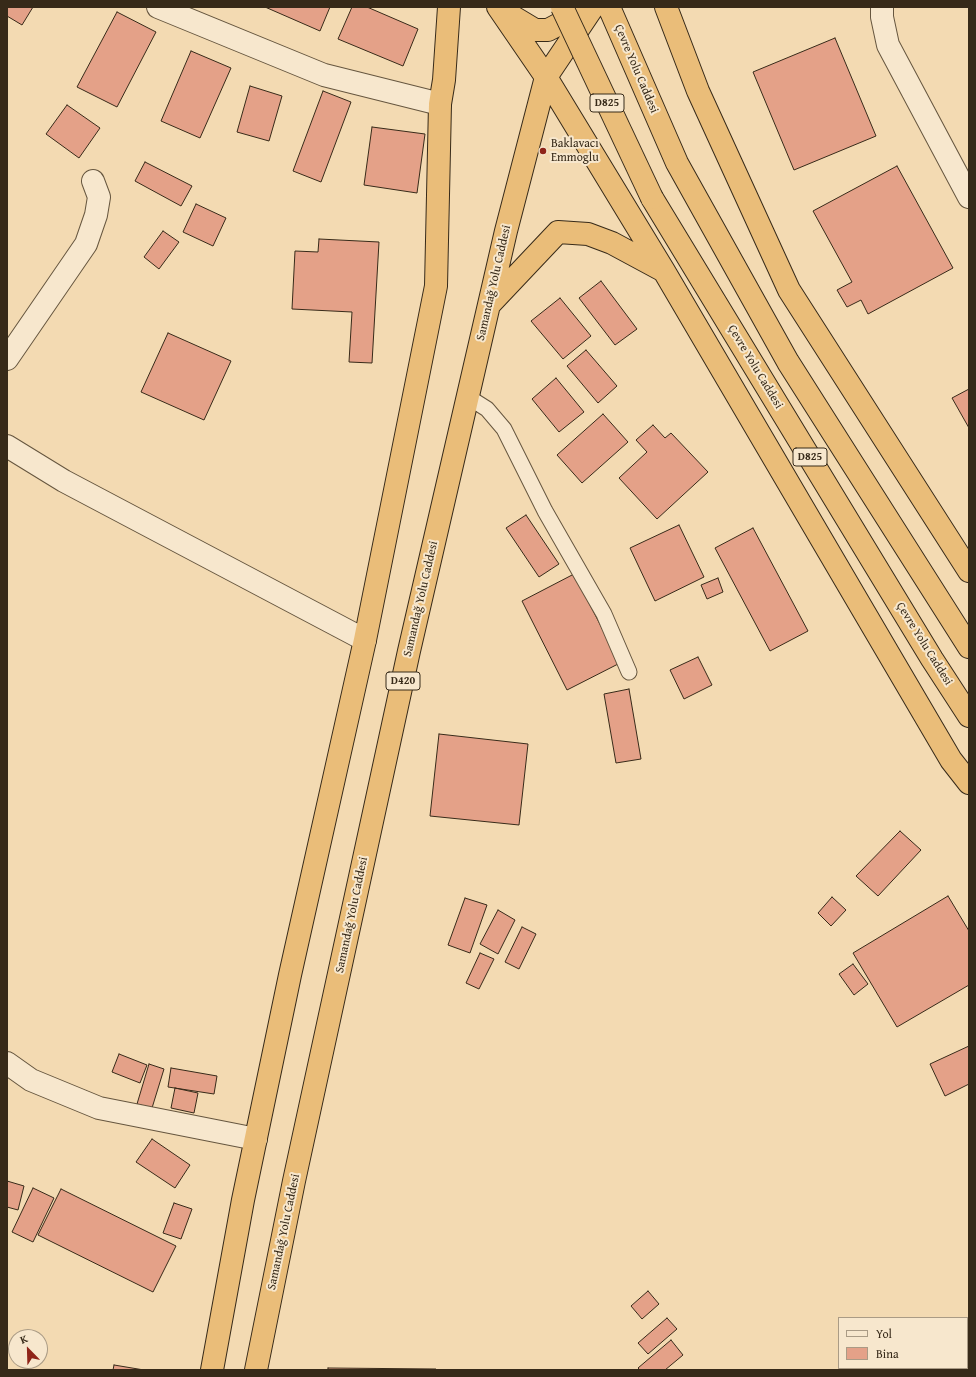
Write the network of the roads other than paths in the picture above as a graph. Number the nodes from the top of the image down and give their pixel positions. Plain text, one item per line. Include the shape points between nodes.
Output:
1 (158, 7) edge
2 (449, 7) edge
3 (562, 7) edge
4 (592, 7) edge
5 (609, 7) edge
6 (666, 7) edge
7 (882, 7) edge
8 (498, 8) edge
9 (546, 77) junction
10 (440, 104) junction
11 (93, 181) dead end
12 (969, 197) edge
13 (664, 271) junction
14 (489, 305) junction
15 (7, 359) edge
16 (468, 397) junction
17 (7, 446) edge
18 (969, 571) edge
19 (365, 640) junction
20 (969, 647) edge
21 (629, 672) dead end
22 (969, 716) edge
23 (969, 783) edge
24 (7, 1064) edge
25 (256, 1139) junction
26 (212, 1370) edge
27 (256, 1370) edge

1 - 10 street via 324,76
2 - 10 highway
3 - 22 highway, Çevre Yolu Caddesi / D825, bridge via 652,198
4 - 8 highway via 548,30 535,30
4 - 9 highway, Samandağ Yolu Caddesi / D420
5 - 20 highway, Çevre Yolu Caddesi / D825 via 677,163 788,362
6 - 18 highway via 698,91 789,290
7 - 12 street via 888,45
8 - 9 highway
9 - 13 highway
9 - 14 highway, Samandağ Yolu Caddesi / D420
10 - 19 highway via 436,286
11 - 15 street via 99,197 86,244
13 - 14 highway via 594,236 558,232
13 - 23 highway via 951,760
14 - 16 highway, Samandağ Yolu Caddesi / D420
16 - 21 lane via 487,409 504,429 545,511 604,614
16 - 27 highway, Samandağ Yolu Caddesi / D420 via 409,651 294,1181
17 - 19 street via 64,482
19 - 25 highway
24 - 25 street via 31,1080 99,1108
25 - 26 highway

